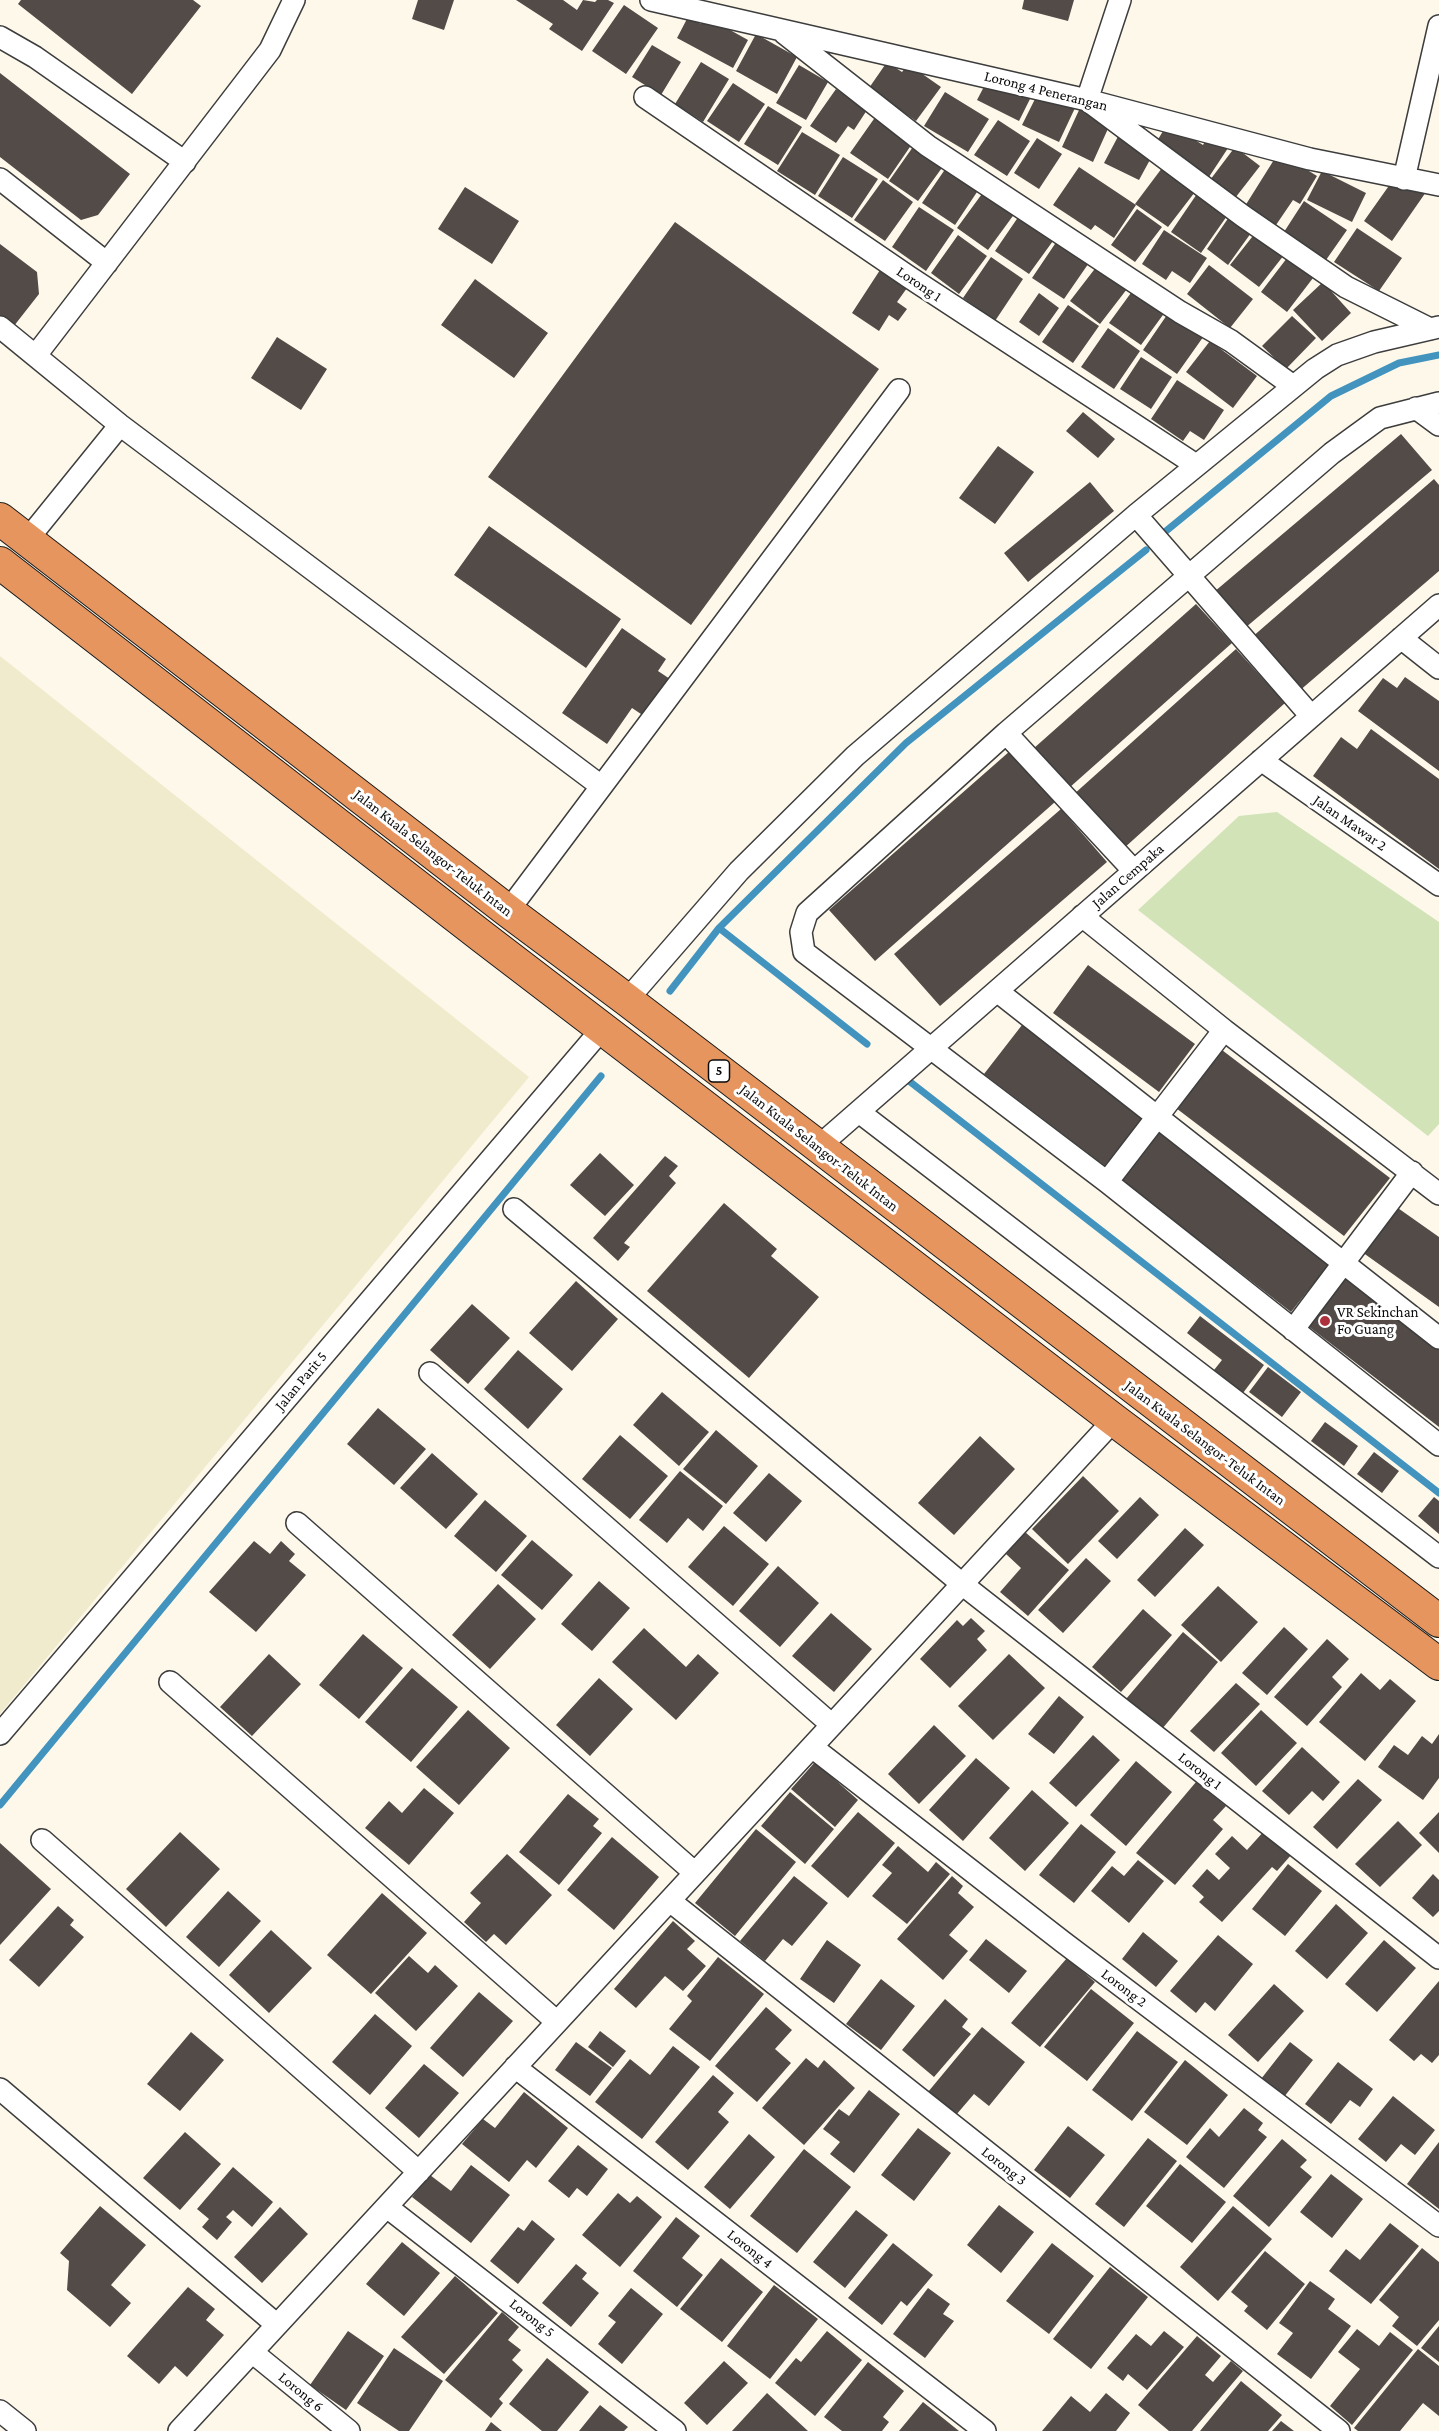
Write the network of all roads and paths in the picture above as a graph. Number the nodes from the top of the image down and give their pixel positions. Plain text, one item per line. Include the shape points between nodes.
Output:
1 (294, 0) edge
2 (651, 0) edge
3 (1120, 0) edge
4 (1439, 26) edge
5 (779, 28) junction
6 (0, 37) edge
7 (645, 97) dead end
8 (1087, 100) junction
9 (185, 162) junction
10 (1404, 178) junction
11 (0, 179) edge
12 (1439, 185) edge
13 (108, 262) junction
14 (0, 327) edge
15 (1434, 328) edge
16 (36, 356) junction
17 (1293, 386) junction
18 (899, 390) dead end
19 (1439, 404) edge
20 (1416, 408) junction
21 (1439, 425) edge
22 (120, 426) junction
23 (1196, 465) junction
24 (1136, 515) junction
25 (0, 519) edge
26 (27, 540) junction
27 (0, 563) edge
28 (1190, 576) junction
29 (1439, 605) edge
30 (1401, 638) junction
31 (1439, 668) edge
32 (1311, 716) junction
33 (1006, 733) junction
34 (1261, 760) junction
35 (602, 786) junction
36 (1134, 871) junction
37 (1439, 885) edge
38 (516, 899) junction
39 (1082, 916) junction
40 (997, 991) junction
41 (627, 1000) junction
42 (602, 1029) junction
43 (1224, 1030) junction
44 (931, 1048) junction
45 (858, 1112) junction
46 (1157, 1116) junction
47 (818, 1147) junction
48 (1412, 1172) junction
49 (1107, 1182) junction
50 (1439, 1194) edge
51 (514, 1209) dead end
52 (1344, 1263) junction
53 (1293, 1330) junction
54 (1439, 1338) edge
55 (430, 1373) dead end
56 (1114, 1420) junction
57 (1439, 1445) edge
58 (297, 1523) dead end
59 (1439, 1557) edge
60 (962, 1584) junction
61 (1439, 1620) edge
62 (1439, 1664) edge
63 (170, 1682) dead end
64 (832, 1725) junction
65 (0, 1734) edge
66 (812, 1747) junction
67 (42, 1840) dead end
68 (695, 1873) junction
69 (670, 1901) junction
70 (1439, 1958) edge
71 (557, 2022) junction
72 (515, 2067) junction
73 (0, 2089) edge
74 (419, 2172) junction
75 (387, 2207) junction
76 (1439, 2226) edge
77 (277, 2325) junction
78 (252, 2352) junction
79 (0, 2410) edge
80 (25, 2431) edge
81 (179, 2431) edge
82 (349, 2431) edge
83 (675, 2431) edge
84 (986, 2431) edge
85 (1340, 2431) edge

1 - 9 street via 270,51
2 - 5 street, Lorong 4 Penerangan
3 - 8 street
4 - 10 street
5 - 8 street, Lorong 4 Penerangan
5 - 17 street via 928,146 1180,312 1231,341
6 - 9 street via 35,57
7 - 23 street, Lorong 1 via 909,277
8 - 10 street, Lorong 4 Penerangan via 1310,159
8 - 15 street via 1346,287
9 - 13 street
10 - 12 street, Lorong 4 Penerangan
11 - 13 street
13 - 16 street
14 - 16 street
15 - 17 street via 1337,355
16 - 22 street
17 - 23 street
18 - 35 street
19 - 20 street
20 - 21 street
20 - 28 street via 1380,418 1355,435
22 - 26 street
22 - 35 street
23 - 24 street
24 - 28 street
24 - 41 street via 855,756 739,871
25 - 26 highway, Jalan Kuala Selangor-Teluk Intan / 5
26 - 38 highway, Jalan Kuala Selangor-Teluk Intan / 5
27 - 42 highway, 5
28 - 32 street
28 - 33 street
29 - 30 street, Jalan Cempaka
30 - 31 street
30 - 32 street, Jalan Cempaka
32 - 34 street, Jalan Cempaka
33 - 36 street
33 - 44 street via 807,913 801,932 804,952
34 - 36 street, Jalan Cempaka
34 - 37 street, Jalan Mawar 2
35 - 38 street
36 - 39 street, Jalan Cempaka
38 - 41 highway, Jalan Kuala Selangor-Teluk Intan / 5
39 - 40 street, Jalan Cempaka
39 - 43 street
40 - 44 street, Jalan Cempaka
40 - 46 street
41 - 47 highway, Jalan Kuala Selangor-Teluk Intan / 5
42 - 56 highway, 5
42 - 65 street, Jalan Parit 5
43 - 46 street
43 - 48 street
44 - 45 street, Jalan Cempaka
44 - 49 street
45 - 47 street, Jalan Cempaka
45 - 59 street
46 - 49 street
46 - 52 street
47 - 61 highway, Jalan Kuala Selangor-Teluk Intan / 5
48 - 50 street
48 - 52 street
49 - 53 street
51 - 60 street, Lorong 1
52 - 53 street
52 - 54 street
53 - 57 street
55 - 64 street
56 - 60 street
56 - 62 highway, 5
58 - 68 street
60 - 64 street
60 - 70 street, Lorong 1
63 - 71 street
64 - 66 street
66 - 68 street
66 - 76 street, Lorong 2
67 - 74 street
68 - 69 street
69 - 71 street
69 - 85 street, Lorong 3
71 - 72 street
72 - 74 street
72 - 84 street, Lorong 4
73 - 77 street
74 - 75 street
75 - 77 street
75 - 83 street, Lorong 5
77 - 78 street
78 - 81 street
78 - 82 street, Lorong 6
79 - 80 street

